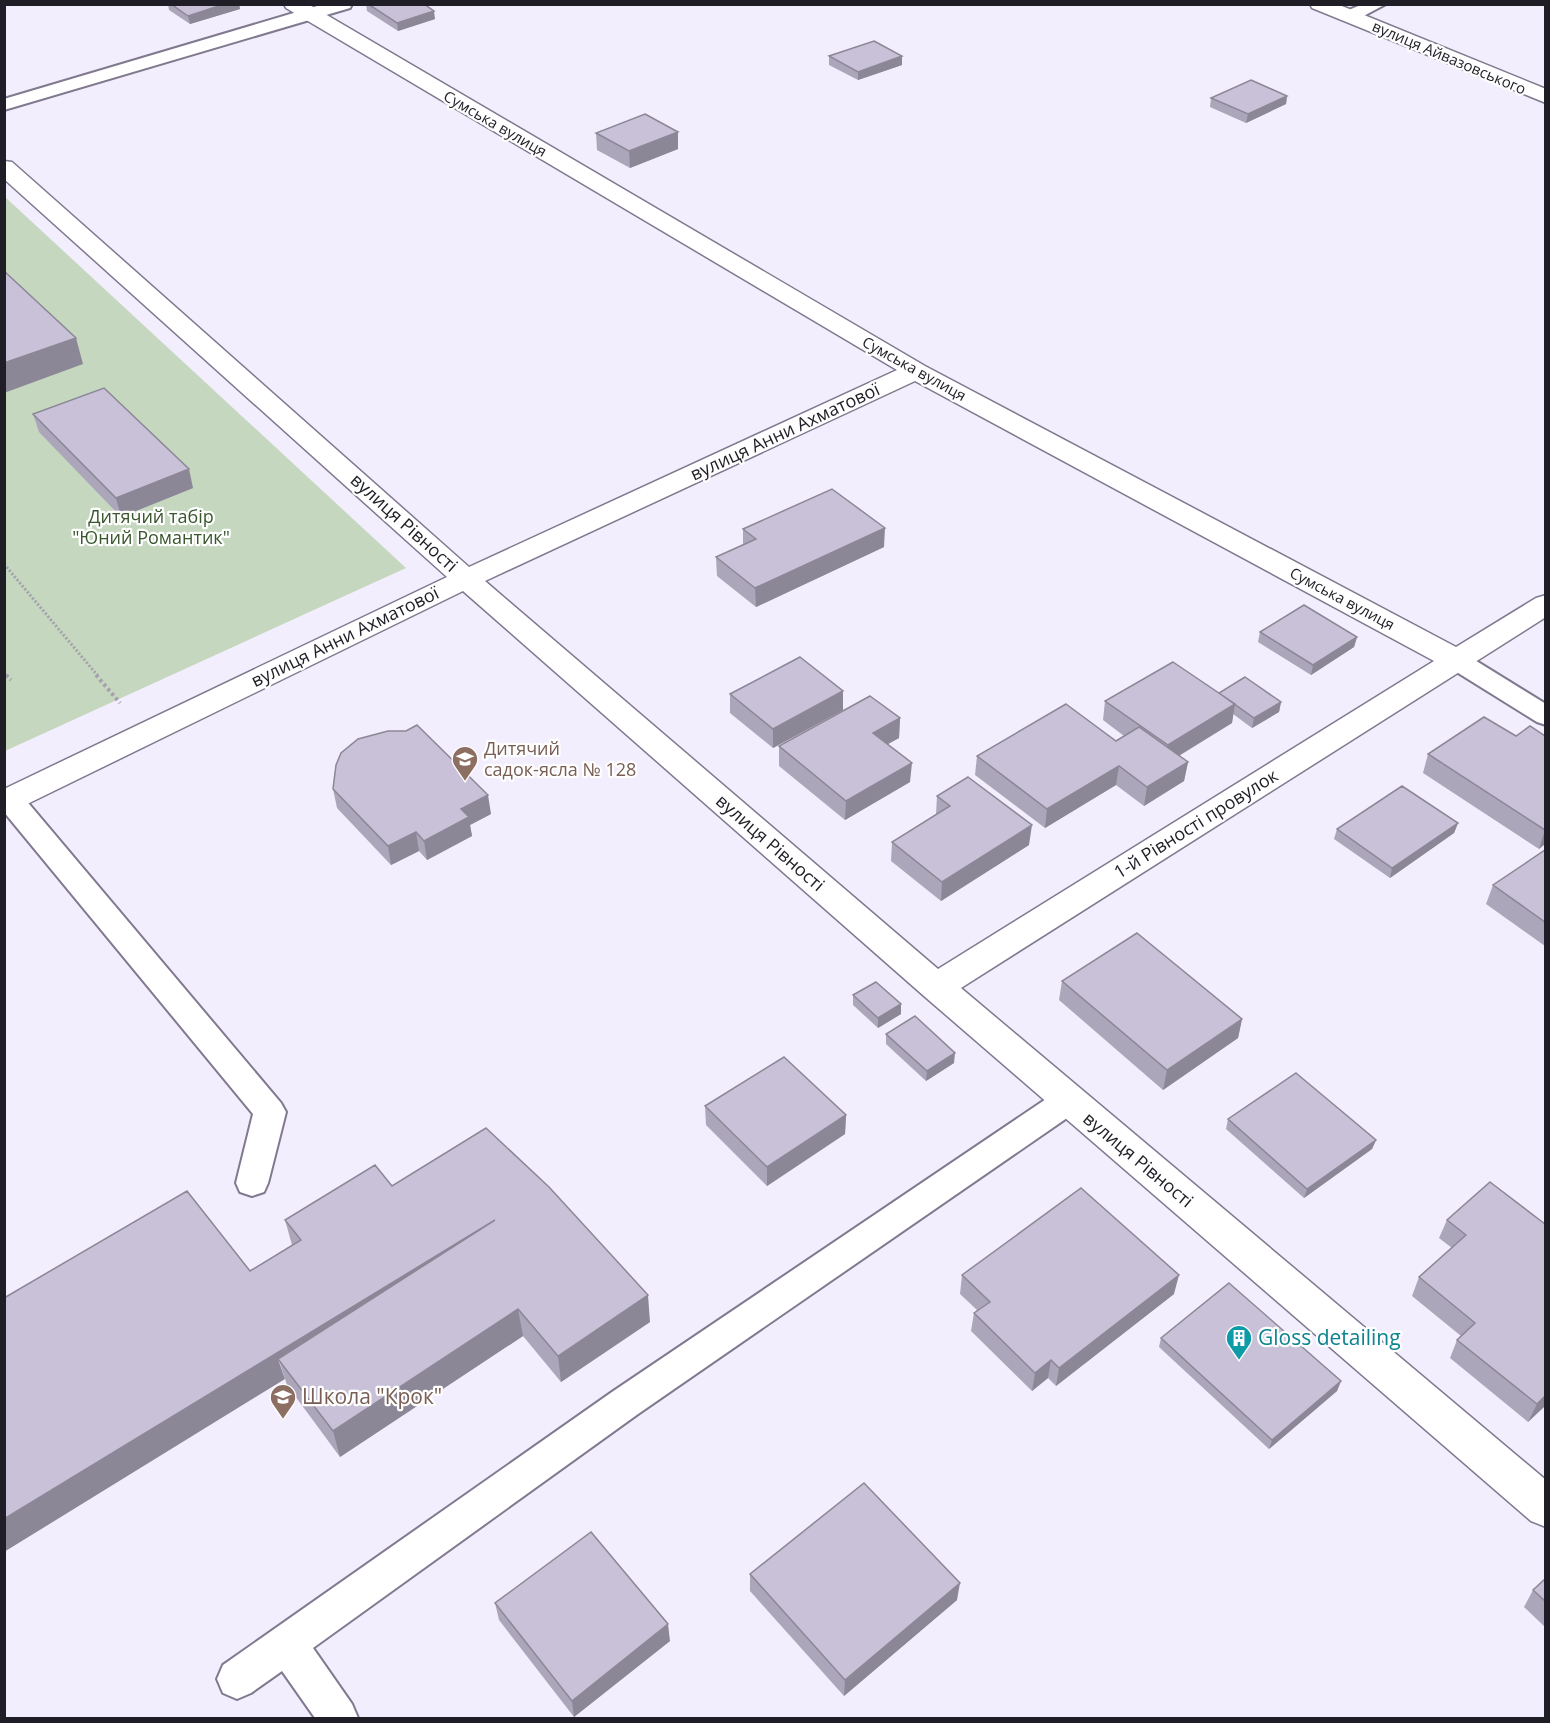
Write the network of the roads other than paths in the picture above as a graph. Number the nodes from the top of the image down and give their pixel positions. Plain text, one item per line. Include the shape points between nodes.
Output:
1 (344, 4) edge
2 (1319, 4) edge
3 (1378, 4) edge
4 (301, 10) edge
5 (1350, 16) junction
6 (1545, 97) edge
7 (4, 105) edge
8 (4, 167) edge
9 (916, 371) junction
10 (466, 579) junction
11 (1545, 604) edge
12 (1456, 660) junction
13 (1545, 716) edge
14 (7, 801) edge
15 (936, 987) junction
16 (1069, 1101) junction
17 (252, 1183) dead end
18 (1545, 1507) edge
19 (286, 1644) junction
20 (237, 1679) dead end
21 (339, 1719) edge

1 - 4 lane
2 - 5 street, вулиця Айвазовського
3 - 5 lane
4 - 7 lane
4 - 9 street, Сумська вулиця
5 - 6 street, вулиця Айвазовського
8 - 10 street, вулиця Рівності
9 - 10 street, вулиця Анни Ахматової
9 - 12 street, Сумська вулиця
10 - 14 street, вулиця Анни Ахматової
10 - 15 street, вулиця Рівності
11 - 12 street
12 - 13 lane
12 - 15 street, 1-й Рівності провулок
14 - 17 lane via 270,1112
15 - 16 street, вулиця Рівності
16 - 18 street, вулиця Рівності
16 - 19 lane via 625,1403
19 - 20 lane
19 - 21 lane

